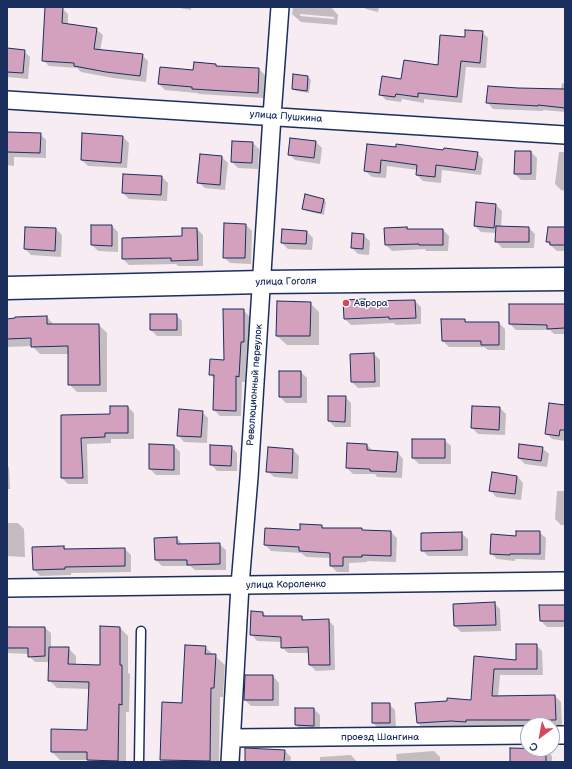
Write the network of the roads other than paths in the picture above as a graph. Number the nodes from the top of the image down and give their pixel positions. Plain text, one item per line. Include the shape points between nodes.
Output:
1 (280, 7) edge
2 (7, 100) edge
3 (272, 116) junction
4 (565, 135) edge
5 (565, 279) edge
6 (262, 282) junction
7 (7, 288) edge
8 (565, 581) edge
9 (240, 585) junction
10 (7, 588) edge
11 (141, 632) dead end
12 (520, 735) edge
13 (232, 738) junction
14 (139, 762) edge
15 (230, 762) edge

1 - 3 street, Революционный переулок
2 - 3 street, улица Пушкина
3 - 4 street, улица Пушкина
3 - 6 street, Революционный переулок
5 - 6 street, улица Гоголя
6 - 7 street, улица Гоголя
6 - 9 street, Революционный переулок
8 - 9 street, улица Короленко
9 - 10 street, улица Короленко
9 - 13 street, Революционный переулок
11 - 14 lane
12 - 13 street, проезд Шангина
13 - 15 street, Революционный переулок

